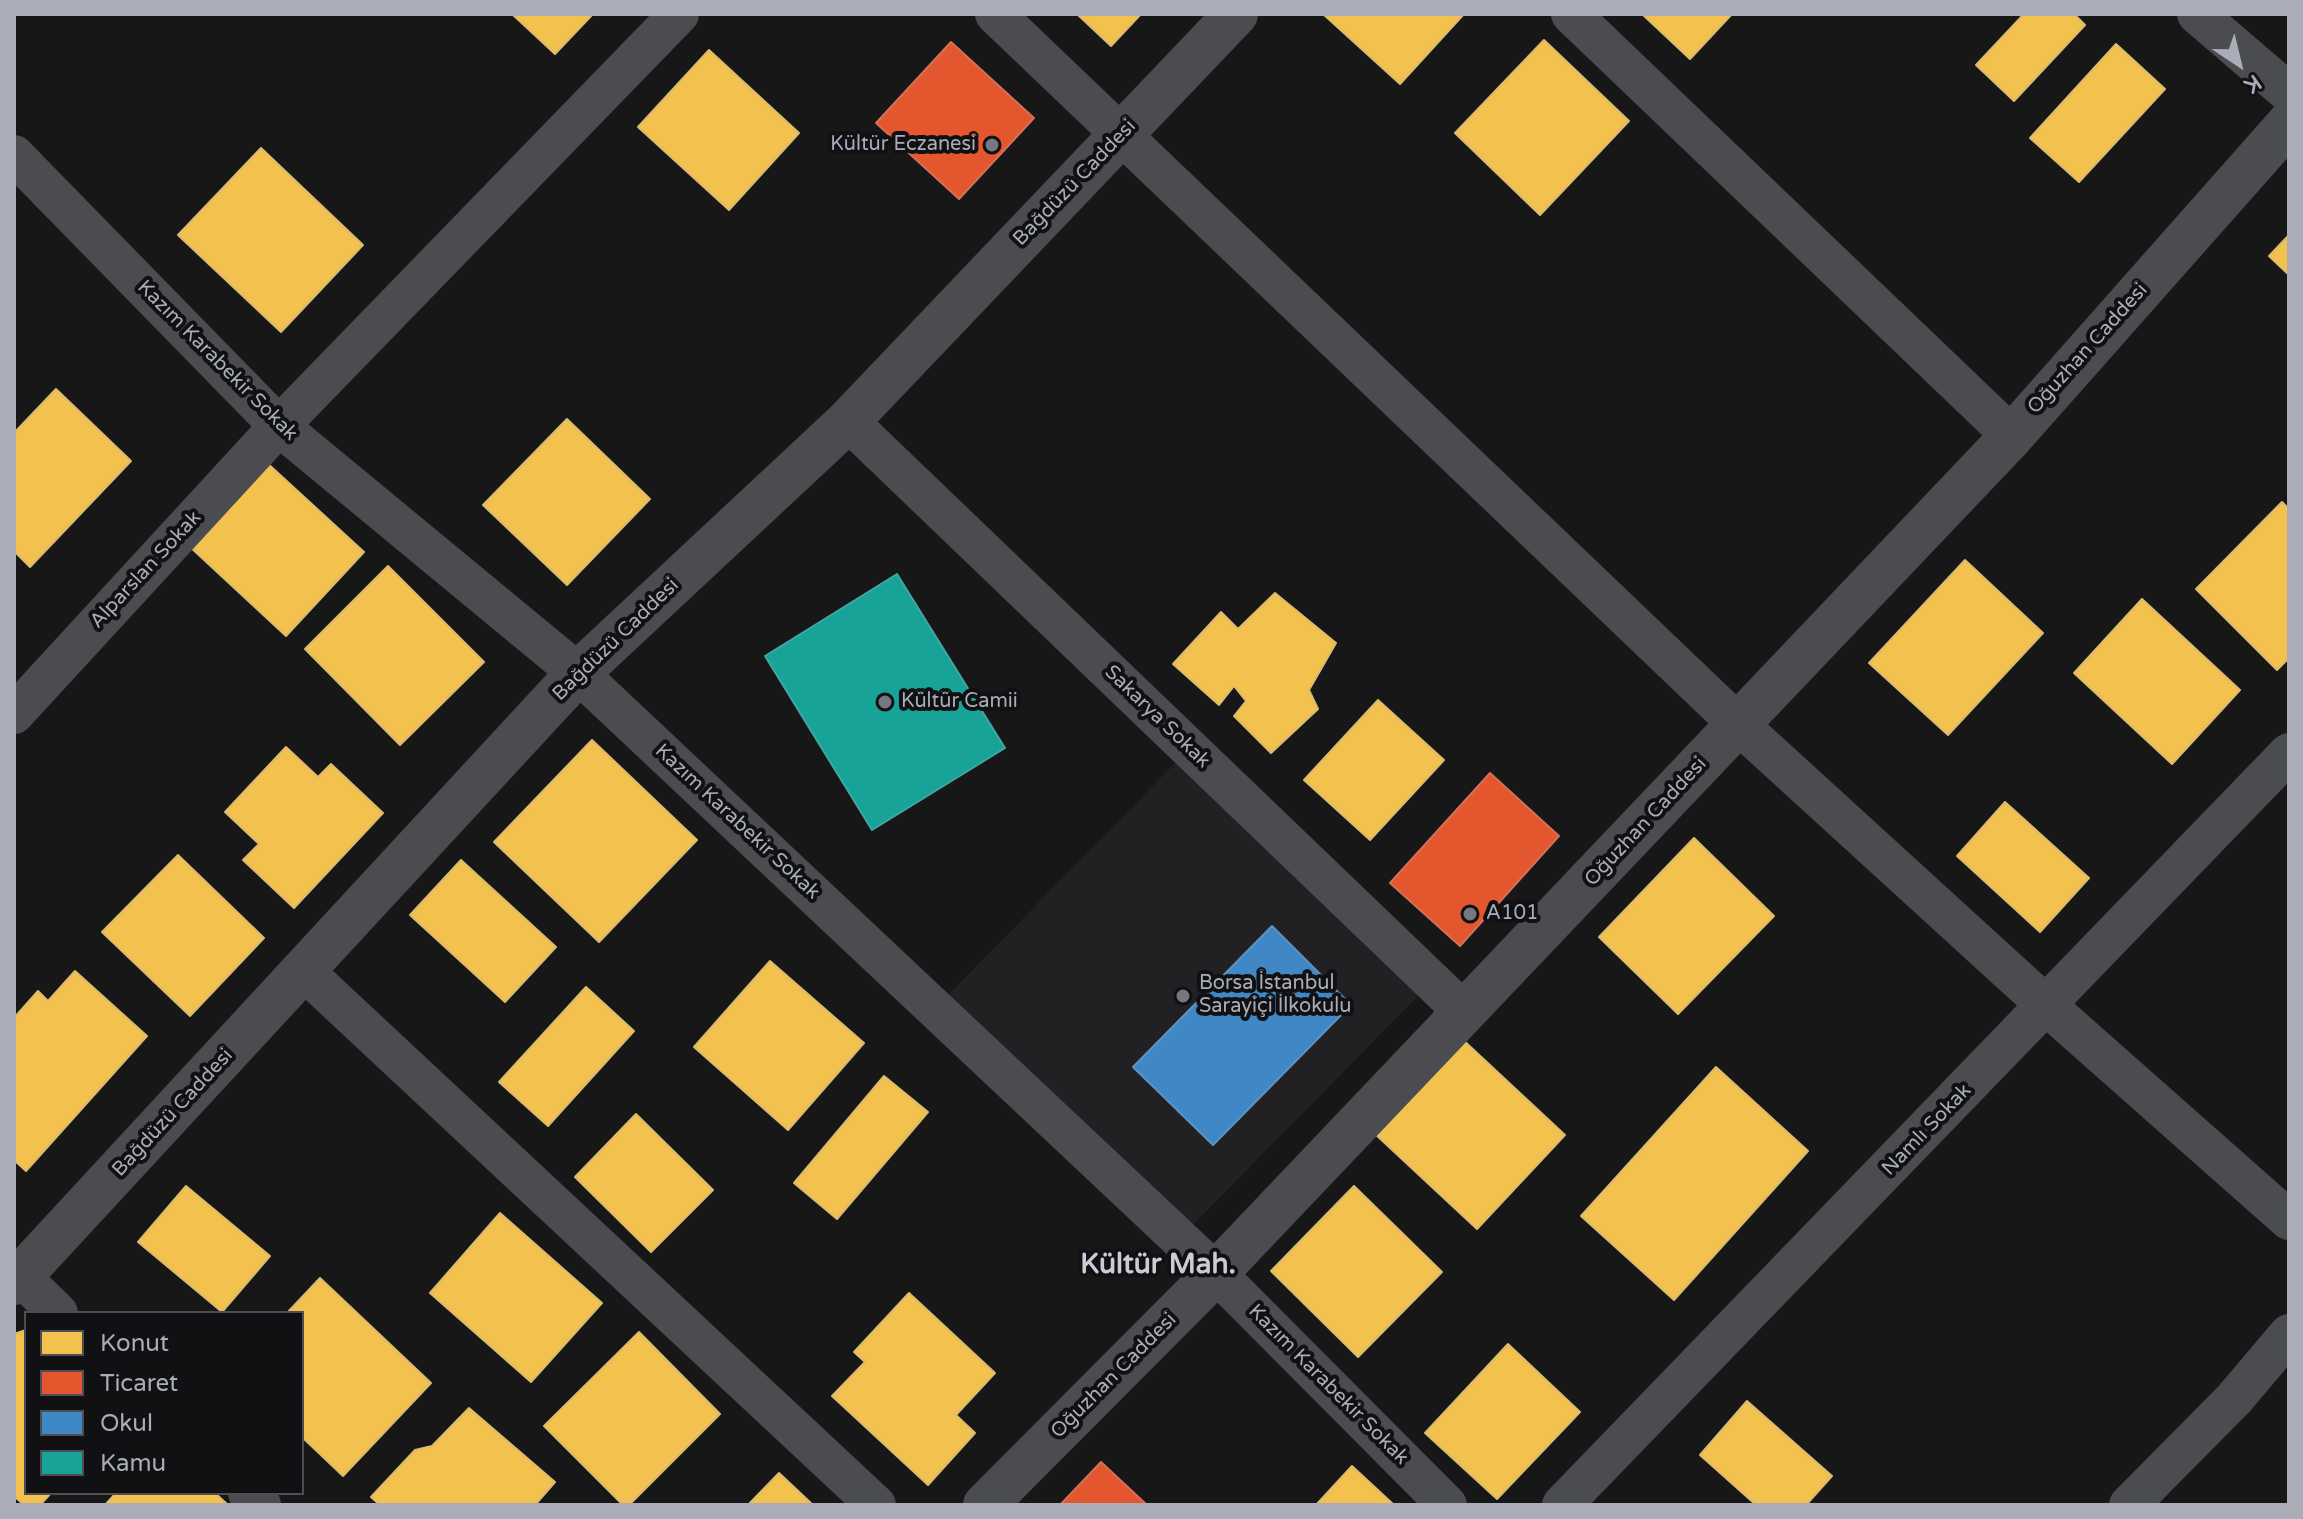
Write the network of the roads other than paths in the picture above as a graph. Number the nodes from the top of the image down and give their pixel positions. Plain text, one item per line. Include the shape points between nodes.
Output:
1 (679, 14) edge
2 (995, 14) edge
3 (1236, 14) edge
4 (1571, 14) edge
5 (2197, 14) edge
6 (2289, 93) edge
7 (2289, 123) edge
8 (1121, 135) junction
9 (14, 155) edge
10 (848, 421) junction
11 (279, 426) junction
12 (2012, 436) junction
13 (578, 673) junction
14 (14, 714) edge
15 (1738, 724) junction
16 (2289, 753) edge
17 (304, 971) junction
18 (2047, 1006) junction
19 (1465, 1013) junction
20 (2289, 1220) edge
21 (1216, 1273) junction
22 (16, 1277) edge
23 (56, 1311) edge
24 (2289, 1334) edge
25 (876, 1505) edge
26 (985, 1505) edge
27 (1447, 1505) edge
28 (1562, 1505) edge
29 (2129, 1505) edge

1 - 11 street, Alparslan Sokak
2 - 8 street
3 - 8 street, Bağdüzü Caddesi
4 - 12 street
5 - 6 street
7 - 12 street, Oğuzhan Caddesi
8 - 10 street, Bağdüzü Caddesi
8 - 15 street
9 - 11 street, Kazım Karabekir Sokak
10 - 13 street, Bağdüzü Caddesi
10 - 19 street, Sakarya Sokak
11 - 13 street, Kazım Karabekir Sokak
11 - 14 street, Alparslan Sokak
12 - 15 street, Oğuzhan Caddesi
13 - 17 street, Bağdüzü Caddesi
13 - 21 street, Kazım Karabekir Sokak
15 - 18 street
15 - 19 street, Oğuzhan Caddesi
16 - 18 street, Namlı Sokak
17 - 22 street, Bağdüzü Caddesi
17 - 25 street
18 - 20 street
18 - 28 street, Namlı Sokak
19 - 21 street, Oğuzhan Caddesi
21 - 26 street, Oğuzhan Caddesi
21 - 27 street, Kazım Karabekir Sokak
22 - 23 street
24 - 29 street via 2234,1399

